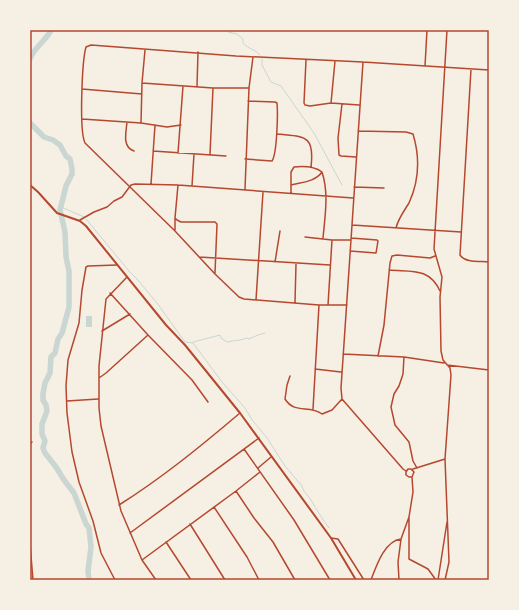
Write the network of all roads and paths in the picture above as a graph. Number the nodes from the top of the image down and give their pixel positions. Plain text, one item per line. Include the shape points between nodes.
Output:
1 (427, 30) edge
2 (447, 30) edge
3 (145, 50) junction
4 (198, 52) junction
5 (253, 57) junction
6 (306, 60) junction
7 (335, 61) junction
8 (363, 62) junction
9 (426, 66) junction
10 (444, 68) junction
11 (471, 69) junction
12 (489, 70) edge
13 (142, 83) junction
14 (183, 86) junction
15 (197, 87) junction
16 (213, 88) junction
17 (249, 88) junction
18 (82, 89) junction
19 (142, 94) junction
20 (248, 100) junction
21 (331, 103) junction
22 (342, 104) junction
23 (360, 105) junction
24 (82, 119) junction
25 (127, 122) junction
26 (141, 123) junction
27 (155, 125) junction
28 (181, 125) junction
29 (358, 131) junction
30 (276, 134) junction
31 (134, 151) dead end
32 (153, 151) junction
33 (178, 152) junction
34 (194, 154) junction
35 (210, 154) junction
36 (226, 156) dead end
37 (356, 157) junction
38 (245, 159) junction
39 (311, 167) junction
40 (322, 172) junction
41 (151, 184) junction
42 (30, 185) edge
43 (178, 185) junction
44 (290, 185) junction
45 (192, 186) junction
46 (354, 186) junction
47 (130, 187) junction
48 (384, 188) dead end
49 (245, 190) junction
50 (263, 192) junction
51 (291, 193) junction
52 (325, 196) junction
53 (353, 198) junction
54 (175, 218) junction
55 (80, 221) junction
56 (352, 225) junction
57 (396, 228) junction
58 (436, 230) junction
59 (175, 231) junction
60 (280, 231) dead end
61 (461, 232) junction
62 (305, 237) dead end
63 (323, 238) junction
64 (351, 239) junction
65 (332, 240) junction
66 (350, 251) junction
67 (435, 256) junction
68 (199, 257) junction
69 (216, 258) junction
70 (258, 261) junction
71 (275, 262) junction
72 (489, 262) edge
73 (296, 264) junction
74 (117, 265) junction
75 (330, 265) junction
76 (389, 270) junction
77 (215, 274) junction
78 (127, 277) junction
79 (440, 292) junction
80 (110, 293) junction
81 (256, 300) junction
82 (296, 302) junction
83 (319, 305) junction
84 (328, 305) junction
85 (347, 305) junction
86 (130, 314) junction
87 (102, 331) junction
88 (148, 335) junction
89 (343, 354) junction
90 (378, 356) junction
91 (404, 357) junction
92 (444, 363) junction
93 (447, 365) junction
94 (315, 369) junction
95 (489, 370) edge
96 (341, 372) junction
97 (290, 376) dead end
98 (99, 378) junction
99 (98, 399) junction
100 (342, 399) junction
101 (67, 401) junction
102 (208, 402) dead end
103 (313, 409) junction
104 (240, 413) junction
105 (259, 438) junction
106 (32, 442) dead end
107 (30, 444) edge
108 (244, 449) junction
109 (272, 456) junction
110 (446, 458) junction
111 (258, 468) junction
112 (416, 468) junction
113 (412, 469) junction
114 (406, 471) junction
115 (260, 472) junction
116 (412, 477) junction
117 (236, 491) junction
118 (119, 505) junction
119 (214, 507) junction
120 (409, 517) junction
121 (448, 519) junction
122 (190, 524) junction
123 (130, 533) junction
124 (331, 538) junction
125 (401, 540) junction
126 (166, 542) junction
127 (30, 544) edge
128 (142, 560) junction
129 (33, 580) edge
130 (115, 580) edge
131 (156, 580) edge
132 (191, 580) edge
133 (225, 580) edge
134 (259, 580) edge
135 (295, 580) edge
136 (330, 580) edge
137 (356, 580) edge
138 (364, 580) edge
139 (371, 580) edge
140 (399, 580) edge
141 (437, 580) edge
142 (445, 580) edge

1 - 9 street
2 - 10 street
3 - 4 street
3 - 13 street
3 - 18 street via 88,46 85,50
4 - 5 street
4 - 15 street
5 - 6 street
5 - 17 street
6 - 7 street
6 - 21 street via 304,103 307,106
7 - 8 street
7 - 21 street
8 - 9 street
8 - 23 street
9 - 10 street
10 - 11 street
10 - 58 street
11 - 12 street
11 - 61 street
13 - 14 street
13 - 19 street
14 - 15 street
14 - 28 street
15 - 16 street
16 - 17 street
16 - 35 street
17 - 20 street
18 - 19 street
18 - 24 street
19 - 26 street
20 - 30 street via 277,103
20 - 38 street
21 - 22 street
22 - 23 street
22 - 37 street via 339,155
23 - 29 street
24 - 25 street
24 - 47 street via 85,143
25 - 26 street
25 - 31 street via 126,144
26 - 27 street
27 - 28 street
27 - 32 street
28 - 33 street
29 - 37 street
29 - 57 street via 413,134 418,160 415,185
30 - 38 street via 272,161
30 - 39 street via 301,137 308,141 312,151
32 - 33 street
32 - 41 street
33 - 34 street
34 - 35 street
34 - 45 street
35 - 36 street
37 - 46 street
38 - 49 street
39 - 40 street
39 - 44 street via 294,166
40 - 44 street via 313,179
40 - 52 street
41 - 43 street
41 - 47 street via 133,184
42 - 55 street via 57,213
43 - 45 street
43 - 54 street
44 - 51 street
45 - 49 street
46 - 48 street
46 - 53 street
47 - 55 street via 125,194 107,207
47 - 59 street
49 - 50 street
50 - 51 street
50 - 70 street
51 - 52 street
52 - 53 street
52 - 63 street
53 - 56 street
54 - 59 street
54 - 69 street via 181,222 216,223
55 - 74 street
56 - 57 street
56 - 64 street
57 - 58 street
58 - 61 street
58 - 67 street
59 - 68 street
60 - 71 street
61 - 72 street via 460,257 465,260
62 - 63 street
63 - 65 street
64 - 65 street
64 - 66 street
64 - 66 street via 378,241 376,253
65 - 75 street
66 - 85 street
67 - 76 street via 430,258 394,255
67 - 79 street via 441,273
68 - 69 street
68 - 77 street
69 - 70 street
69 - 77 street
70 - 71 street
70 - 81 street
71 - 73 street
73 - 75 street
73 - 82 street
74 - 78 street
74 - 101 street via 86,267 79,323 68,360
75 - 84 street
76 - 79 street via 426,273 434,280
76 - 90 street via 384,325
77 - 81 street via 239,297
78 - 80 street
78 - 104 street
79 - 92 street
80 - 86 street
80 - 87 street via 106,299
81 - 82 street
82 - 83 street
83 - 84 street
83 - 94 street
84 - 85 street
85 - 89 street
86 - 87 street
86 - 88 street
87 - 98 street
88 - 98 street
88 - 102 street via 192,380
89 - 90 street
89 - 96 street
90 - 91 street
91 - 92 street
91 - 112 street via 403,374 391,407 394,423 408,440
92 - 93 street
93 - 95 street
93 - 110 street via 451,375
94 - 96 street
94 - 103 street
96 - 100 street
97 - 103 street via 286,400 296,408
98 - 99 street
99 - 101 street
99 - 118 street via 101,426
100 - 103 street via 329,412 322,414
100 - 114 street
101 - 130 street via 69,434 78,482 93,520 101,553
104 - 105 street
104 - 118 street via 156,480
105 - 108 street
105 - 109 street
106 - 107 street
108 - 111 street
108 - 123 street
109 - 111 street
109 - 124 street
110 - 112 street
110 - 121 street
111 - 115 street
112 - 113 street
113 - 114 street
113 - 116 street
114 - 116 street via 407,476
115 - 117 street
115 - 136 street via 294,520
116 - 120 street via 413,492
117 - 119 street
117 - 135 street via 273,542
118 - 123 street
119 - 122 street
119 - 134 street
120 - 125 street
120 - 141 street via 409,558 428,570
121 - 141 street
121 - 142 street via 449,562
122 - 126 street
122 - 133 street
123 - 128 street
124 - 137 street
124 - 138 street via 338,539
125 - 139 street via 392,543 385,551
125 - 140 street
126 - 128 street
126 - 132 street
127 - 129 street
128 - 131 street

